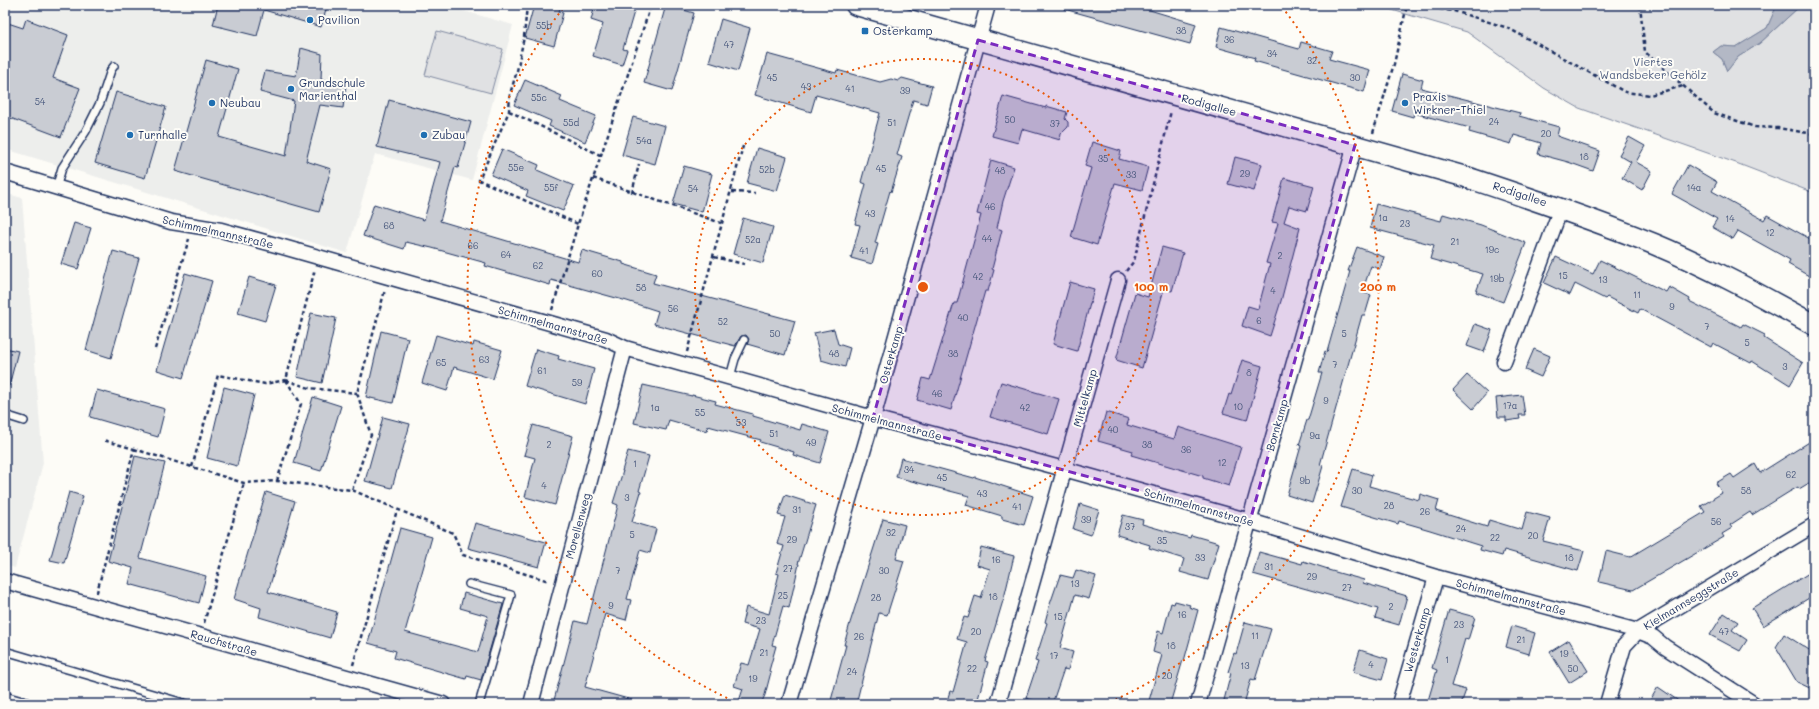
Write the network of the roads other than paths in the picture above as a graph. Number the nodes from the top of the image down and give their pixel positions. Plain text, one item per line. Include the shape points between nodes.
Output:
1 (856, 5) edge
2 (988, 5) edge
3 (978, 40) junction
4 (114, 66) dead end
5 (1362, 147) junction
6 (5, 172) edge
7 (56, 188) junction
8 (1561, 208) junction
9 (1118, 280) road end
10 (1814, 325) edge
11 (744, 340) dead end
12 (625, 348) junction
13 (1504, 362) dead end
14 (730, 378) junction
15 (5, 415) edge
16 (873, 418) junction
17 (24, 421) dead end
18 (1064, 469) junction
19 (1250, 521) junction
20 (1814, 525) edge
21 (1436, 577) junction
22 (5, 581) edge
23 (469, 584) dead end
24 (1638, 631) junction
25 (5, 651) edge
26 (5, 696) edge
27 (33, 704) edge
28 (187, 704) edge
29 (443, 704) edge
30 (479, 704) edge
31 (531, 704) edge
32 (790, 704) edge
33 (998, 704) edge
34 (1198, 704) edge
35 (1399, 704) edge
36 (1608, 704) edge
37 (1754, 704) edge

1 - 3 main road, Rodigallee
2 - 3 street, Osterkamp
3 - 5 main road, Rodigallee
3 - 16 street, Osterkamp
4 - 7 lane via 100,103 86,131 62,168
5 - 8 main road, Rodigallee
5 - 19 street, Bornkamp
6 - 7 street, Schimmelmannstraße
7 - 12 street, Schimmelmannstraße via 171,222 221,230 318,257 606,339
8 - 10 main road, Rodigallee via 1655,245 1763,297
8 - 13 street, Rodigallee
9 - 18 street, Mittelkamp
11 - 14 lane via 734,359
12 - 14 street, Schimmelmannstraße
12 - 31 street, Morellenweg
14 - 16 street, Schimmelmannstraße
15 - 17 lane
16 - 18 street, Schimmelmannstraße
16 - 32 street, Osterkamp
18 - 19 street, Schimmelmannstraße
18 - 33 street, Mittelkamp
19 - 21 street, Schimmelmannstraße
19 - 34 street, Bornkamp
20 - 24 street, Kielmannseggstraße
21 - 24 street, Schimmelmannstraße
21 - 35 street, Westerkamp
22 - 29 street, Rauchstraße
23 - 30 lane via 511,595
24 - 36 street, Kielmannseggstraße via 1624,646
24 - 37 street, Schimmelmannstraße via 1653,637
25 - 28 lane
26 - 27 lane

